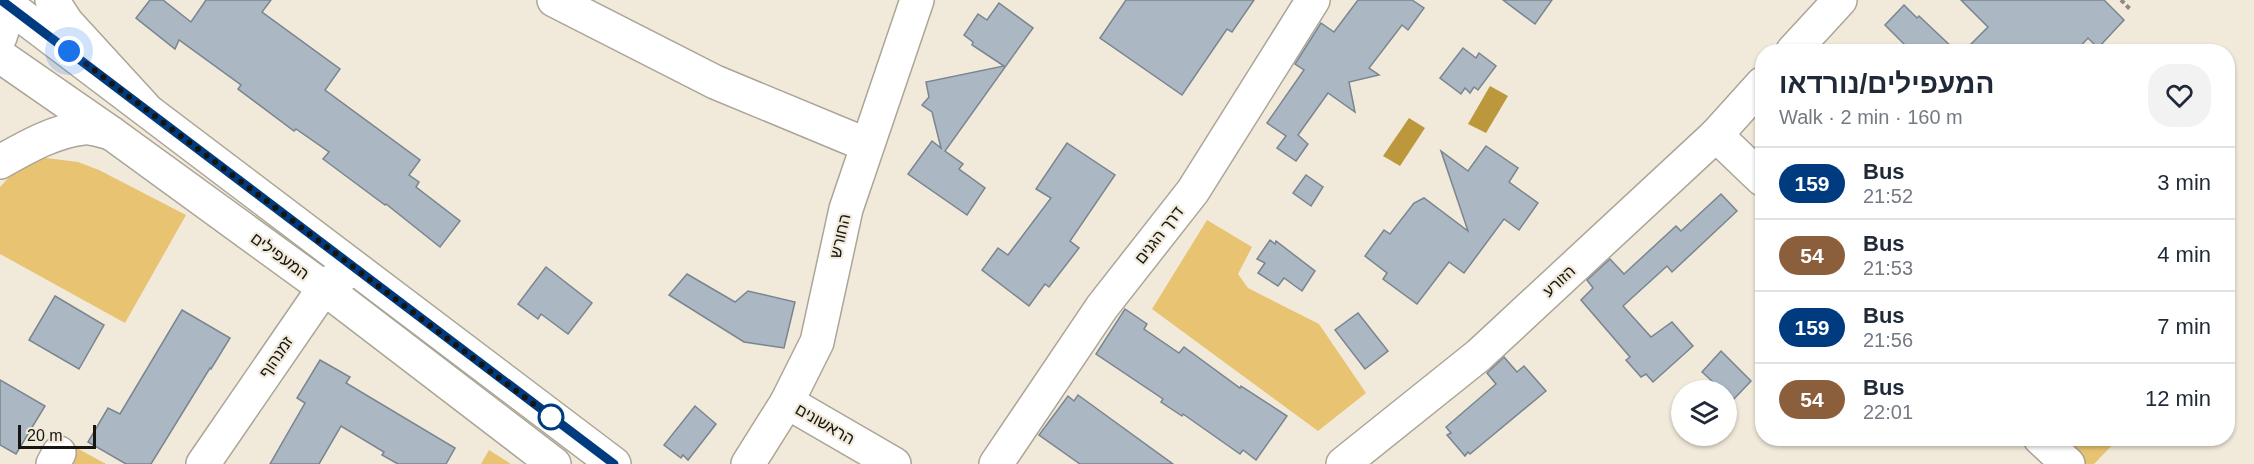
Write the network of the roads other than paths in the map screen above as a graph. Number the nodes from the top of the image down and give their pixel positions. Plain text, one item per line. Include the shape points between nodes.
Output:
1 (52, 0) edge
2 (554, 0) edge
3 (916, 0) edge
4 (1313, 0) edge
5 (1840, 0) edge
6 (6, 11) edge
7 (1799, 44) edge
8 (0, 56) edge
9 (1755, 92) edge
10 (144, 107) junction
11 (111, 133) junction
12 (1716, 135) junction
13 (867, 146) junction
14 (0, 162) edge
15 (1755, 172) edge
16 (366, 277) junction
17 (324, 288) junction
18 (787, 402) junction
19 (2049, 446) edge
20 (203, 464) edge
21 (554, 464) edge
22 (614, 464) edge
23 (748, 464) edge
24 (894, 464) edge
25 (996, 464) edge
26 (1343, 464) edge
27 (2068, 464) edge

1 - 10 main road via 67,23
2 - 13 main road via 715,82
3 - 13 main road, החורש
4 - 25 main road, דרך הגנים via 1193,191 1102,307
5 - 7 main road
6 - 10 main road
8 - 11 main road, המעפילים
9 - 12 main road, הזורע
10 - 16 main road
11 - 14 main road via 85,128 69,131
11 - 17 main road, המעפילים
12 - 15 main road
12 - 26 main road, הזורע via 1479,355
13 - 18 main road, החורש via 846,209 817,342
16 - 17 main road, זמנהוף via 344,276
16 - 22 main road
17 - 20 main road, זמנהוף
17 - 21 main road, המעפילים
18 - 23 main road, החורש
18 - 24 main road, הראשונים
19 - 27 main road

